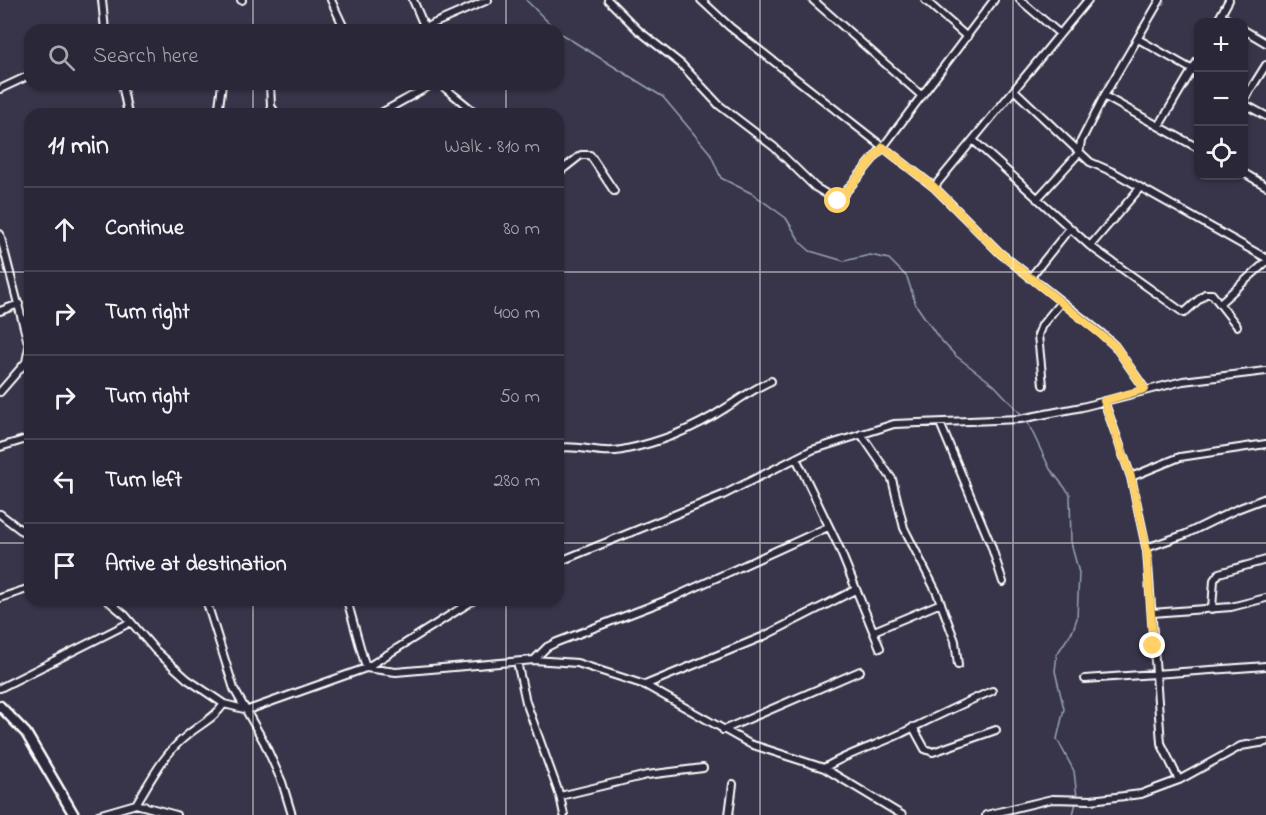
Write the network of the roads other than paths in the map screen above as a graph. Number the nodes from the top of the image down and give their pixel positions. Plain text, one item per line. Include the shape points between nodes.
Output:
1 (102, 0) edge
2 (331, 0) edge
3 (413, 0) edge
4 (488, 0) edge
5 (608, 0) edge
6 (701, 0) edge
7 (813, 0) edge
8 (925, 0) edge
9 (994, 0) edge
10 (1020, 0) edge
11 (1088, 0) edge
12 (1160, 0) edge
13 (1229, 0) edge
14 (1220, 18) edge
15 (104, 24) edge
16 (342, 24) edge
17 (420, 24) edge
18 (433, 24) edge
19 (1248, 32) edge
20 (1060, 34) junction
21 (967, 37) junction
22 (1138, 39) junction
23 (1266, 43) edge
24 (1266, 65) edge
25 (1194, 71) edge
26 (1194, 75) edge
27 (24, 78) edge
28 (0, 89) edge
29 (123, 90) edge
30 (221, 90) edge
31 (270, 90) edge
32 (422, 90) edge
33 (447, 90) edge
34 (1015, 91) junction
35 (1248, 95) edge
36 (922, 96) junction
37 (1104, 96) junction
38 (1248, 105) edge
39 (127, 108) edge
40 (219, 108) edge
41 (272, 108) edge
42 (390, 108) edge
43 (468, 108) edge
44 (1266, 116) edge
45 (1159, 126) junction
46 (974, 141) junction
47 (1194, 146) edge
48 (883, 147) junction
49 (1079, 153) junction
50 (564, 168) edge
51 (1248, 175) edge
52 (1266, 186) edge
53 (934, 187) junction
54 (1139, 189) junction
55 (614, 191) dead end
56 (1037, 199) junction
57 (1070, 228) junction
58 (0, 234) edge
59 (1090, 246) junction
60 (1266, 260) edge
61 (1030, 278) junction
62 (1061, 302) junction
63 (1221, 302) junction
64 (19, 304) junction
65 (0, 311) edge
66 (24, 326) edge
67 (1237, 326) dead end
68 (24, 362) edge
69 (1266, 371) edge
70 (771, 381) dead end
71 (1043, 385) dead end
72 (1145, 389) junction
73 (0, 392) edge
74 (1104, 401) junction
75 (940, 423) junction
76 (861, 434) junction
77 (24, 440) edge
78 (1266, 444) edge
79 (0, 447) edge
80 (564, 447) edge
81 (796, 458) junction
82 (1131, 477) junction
83 (1266, 498) edge
84 (0, 514) edge
85 (828, 527) junction
86 (24, 532) edge
87 (1146, 548) junction
88 (564, 560) edge
89 (1266, 560) edge
90 (1003, 582) dead end
91 (24, 590) edge
92 (855, 590) junction
93 (0, 598) edge
94 (1266, 598) edge
95 (941, 603) junction
96 (114, 606) edge
97 (208, 606) edge
98 (349, 606) edge
99 (464, 606) edge
100 (1212, 609) junction
101 (1152, 614) junction
102 (131, 622) junction
103 (874, 631) junction
104 (880, 648) dead end
105 (534, 660) junction
106 (517, 662) junction
107 (958, 665) dead end
108 (1266, 666) edge
109 (366, 668) junction
110 (860, 671) dead end
111 (1156, 675) junction
112 (1085, 679) dead end
113 (645, 685) junction
114 (0, 688) edge
115 (993, 691) dead end
116 (224, 705) junction
117 (0, 706) edge
118 (248, 710) junction
119 (913, 727) junction
120 (723, 730) junction
121 (996, 730) dead end
122 (1266, 741) edge
123 (703, 768) dead end
124 (824, 768) junction
125 (1179, 780) junction
126 (733, 784) dead end
127 (560, 796) junction
128 (136, 804) junction
129 (74, 815) edge
130 (98, 815) edge
131 (176, 815) edge
132 (292, 815) edge
133 (564, 815) edge
134 (729, 815) edge
135 (902, 815) edge
136 (986, 815) edge

1 - 15 street
2 - 16 street
3 - 17 street
4 - 18 street
5 - 48 street via 681,64 719,105 774,147 827,196 838,201
6 - 48 street
7 - 36 street
8 - 21 street
9 - 21 street
10 - 20 street
11 - 20 street
12 - 22 street
13 - 14 street
19 - 23 street
20 - 34 street
21 - 36 street
22 - 25 street
22 - 37 street
24 - 35 street
26 - 45 street
27 - 28 street
29 - 39 street
30 - 40 street
31 - 41 street
32 - 42 street
33 - 43 street
34 - 46 street
34 - 49 street
36 - 48 street
37 - 45 street
37 - 49 street
38 - 44 street
45 - 47 street
46 - 53 street
46 - 56 street
48 - 53 street
49 - 54 street
49 - 56 street
50 - 55 street via 580,155 590,155
51 - 52 street
53 - 61 street via 995,249
54 - 59 street
54 - 60 street
56 - 57 street
57 - 59 street
57 - 61 street
58 - 64 street
59 - 63 street via 1179,311 1184,312 1208,293
60 - 63 street
61 - 62 street
62 - 71 street via 1038,335
62 - 72 street via 1115,346
63 - 67 street
64 - 65 street
64 - 66 street
68 - 73 street
69 - 72 street
70 - 80 street via 672,438 618,451
72 - 74 street
74 - 75 street via 1020,419
74 - 82 street
75 - 76 street via 894,424
75 - 90 street
76 - 81 street
76 - 95 street via 892,479 904,528
77 - 79 street
78 - 82 street via 1180,457
81 - 85 street
81 - 88 street via 723,495
82 - 87 street
83 - 87 street
84 - 86 street
85 - 92 street
85 - 105 street via 680,594 558,642
87 - 101 street
89 - 100 street via 1220,573 1214,580
91 - 93 street
92 - 103 street
92 - 113 street via 762,637
94 - 100 street
95 - 103 street
95 - 107 street via 955,641
96 - 102 street
97 - 118 street via 228,672
98 - 109 street
99 - 109 street
100 - 101 street
101 - 111 street
102 - 114 street
102 - 116 street via 163,658
103 - 104 street
105 - 106 street
105 - 113 street via 577,663
106 - 109 street via 396,672
106 - 127 street via 526,702
108 - 111 street
109 - 118 street
110 - 120 street
111 - 112 street
111 - 125 street via 1161,743
113 - 120 street
115 - 119 street
116 - 118 street
116 - 128 street via 164,757
117 - 129 street via 26,733
118 - 132 street via 282,782
119 - 121 street via 925,749 933,752
119 - 124 street
120 - 124 street via 750,744
122 - 125 street via 1241,746
123 - 127 street via 646,775
124 - 135 street
125 - 136 street via 1141,794 1091,800 1052,799
126 - 134 street
127 - 133 street
128 - 130 street
128 - 131 street

